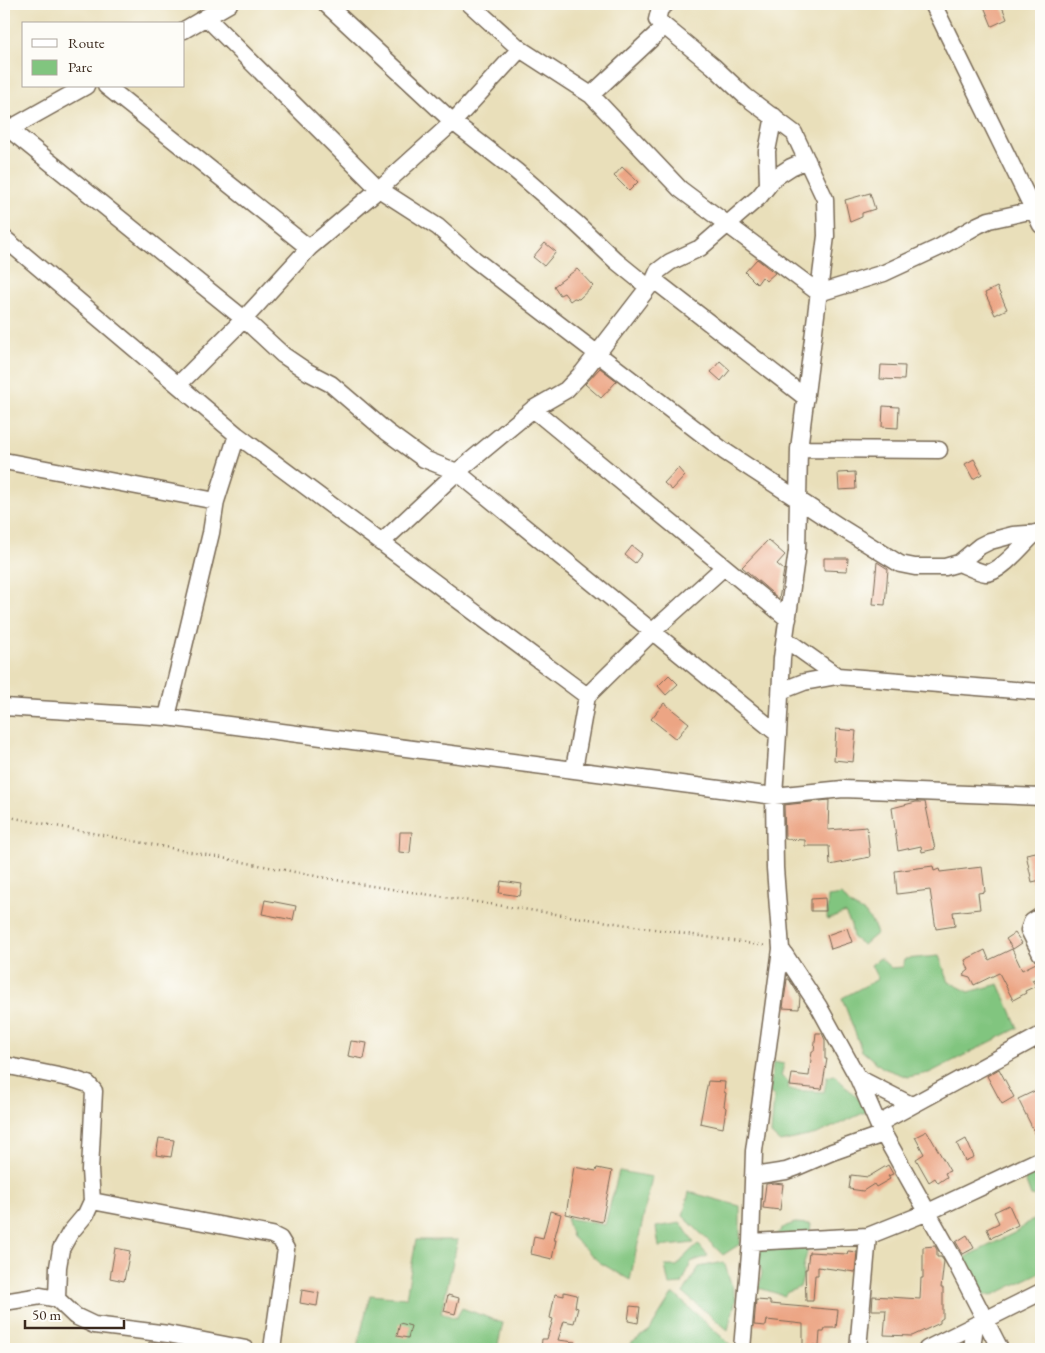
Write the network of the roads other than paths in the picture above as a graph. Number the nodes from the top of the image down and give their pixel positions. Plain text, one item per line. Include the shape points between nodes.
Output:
1 (229, 4) edge
2 (326, 4) edge
3 (470, 4) edge
4 (666, 4) edge
5 (937, 5) edge
6 (206, 17) junction
7 (664, 26) junction
8 (185, 29) edge
9 (520, 49) junction
10 (82, 88) edge
11 (109, 88) edge
12 (591, 95) junction
13 (774, 116) junction
14 (453, 122) junction
15 (6, 130) edge
16 (807, 160) junction
17 (768, 184) junction
18 (379, 189) junction
19 (1038, 217) edge
20 (728, 224) junction
21 (4, 238) edge
22 (309, 248) junction
23 (651, 283) junction
24 (819, 293) junction
25 (244, 319) junction
26 (596, 355) junction
27 (178, 385) junction
28 (806, 398) junction
29 (533, 409) junction
30 (237, 435) junction
31 (798, 449) junction
32 (939, 450) dead end
33 (4, 461) edge
34 (457, 472) junction
35 (796, 498) junction
36 (216, 501) junction
37 (1038, 533) edge
38 (381, 543) junction
39 (959, 563) junction
40 (724, 567) junction
41 (788, 619) junction
42 (653, 631) junction
43 (785, 640) junction
44 (836, 676) junction
45 (780, 691) junction
46 (1041, 692) edge
47 (586, 696) junction
48 (4, 707) edge
49 (167, 717) junction
50 (778, 734) junction
51 (574, 769) junction
52 (774, 796) junction
53 (1041, 797) edge
54 (1041, 916) edge
55 (781, 949) junction
56 (1041, 954) edge
57 (1041, 1036) edge
58 (4, 1065) edge
59 (858, 1078) junction
60 (911, 1105) junction
61 (880, 1129) junction
62 (1041, 1159) edge
63 (754, 1176) junction
64 (92, 1201) junction
65 (928, 1212) junction
66 (868, 1236) junction
67 (750, 1242) junction
68 (1041, 1292) edge
69 (56, 1299) junction
70 (4, 1302) edge
71 (980, 1322) junction
72 (246, 1349) edge
73 (272, 1349) edge
74 (742, 1349) edge
75 (858, 1349) edge
76 (927, 1349) edge
77 (972, 1349) edge
78 (1000, 1349) edge

1 - 6 street
2 - 14 street
3 - 9 street
4 - 7 street via 660,8 657,20
5 - 19 street
6 - 8 street
6 - 18 street
7 - 12 street
7 - 13 street via 745,96
9 - 12 street
9 - 14 street
10 - 15 street
11 - 22 street
12 - 20 street via 680,189
13 - 16 street via 794,133
13 - 17 street via 767,152
14 - 18 street
14 - 23 street via 516,171 616,261
15 - 25 street
16 - 17 street
16 - 24 street via 824,199 826,236
17 - 20 street via 759,198
18 - 22 street
18 - 26 street via 438,227
19 - 24 street via 983,222 940,247 884,273
20 - 23 street via 700,248 658,271
20 - 24 street
21 - 27 street
22 - 25 street
23 - 26 street
23 - 28 street
24 - 28 street
25 - 27 street
25 - 34 street via 283,355 331,384 424,459
26 - 29 street via 566,390
26 - 35 street via 724,451
27 - 30 street
28 - 31 street
29 - 34 street
29 - 40 street
30 - 36 street
30 - 38 street
31 - 32 street
31 - 35 street
33 - 36 street
34 - 38 street
34 - 42 street
35 - 39 street via 900,564 945,567
35 - 41 street via 797,551
36 - 49 street via 212,533
37 - 39 street via 990,541
37 - 39 street via 994,571 981,572
38 - 47 street
40 - 41 street
40 - 42 street
41 - 43 street
42 - 47 street
42 - 50 street
43 - 44 street
43 - 45 street
44 - 45 street
44 - 46 street
45 - 50 street
47 - 51 street
48 - 49 street
49 - 51 street
50 - 52 street
51 - 52 street
52 - 53 street via 842,790
52 - 55 street
54 - 56 street via 1032,922 1029,930
55 - 59 street via 819,1007
55 - 63 street via 754,1151
57 - 60 street
58 - 64 street via 73,1079 88,1084 94,1091 90,1160
59 - 60 street
59 - 61 street
60 - 61 street
61 - 63 street via 797,1167
61 - 65 street
62 - 65 street
63 - 67 street
64 - 69 street via 61,1249
64 - 73 street via 280,1239 286,1249
65 - 66 street
65 - 71 street
66 - 67 street
66 - 75 street
67 - 74 street
68 - 71 street
69 - 70 street via 41,1296
69 - 72 street via 75,1316 94,1325 168,1334
71 - 76 street
71 - 77 street
71 - 78 street

